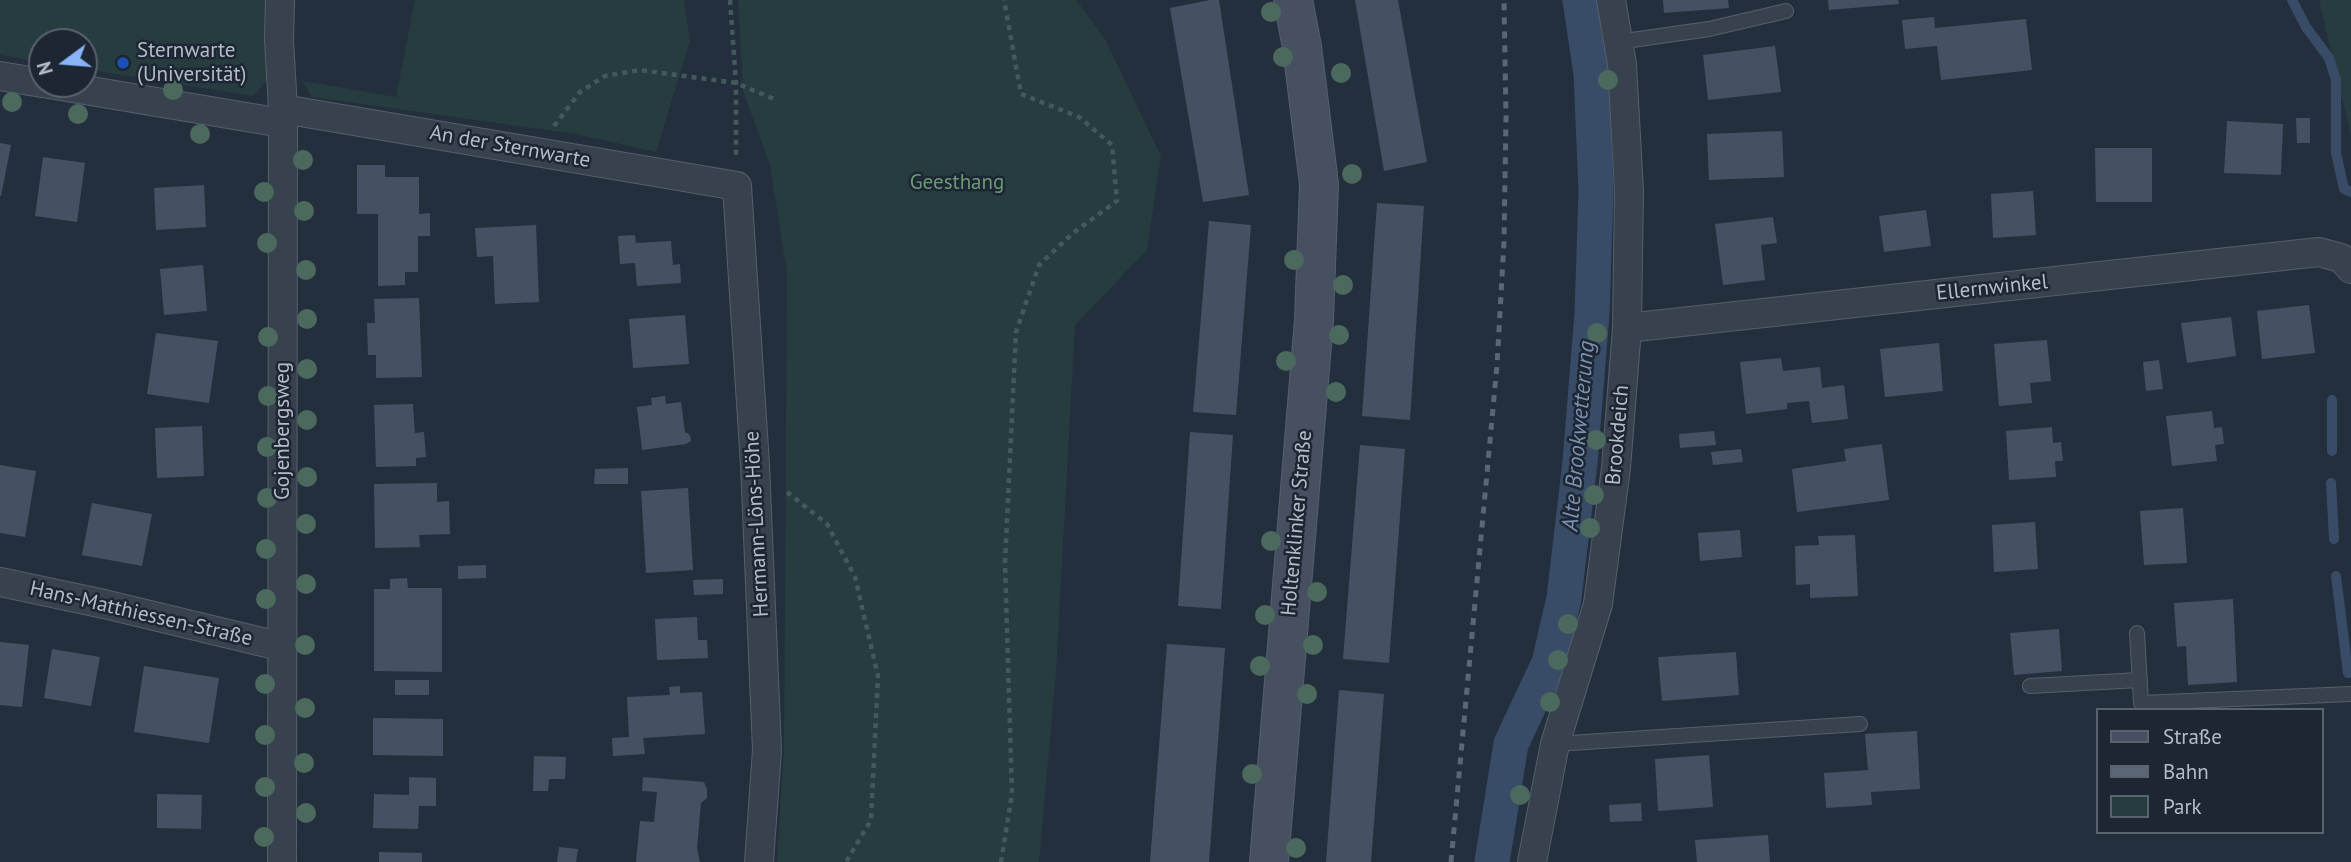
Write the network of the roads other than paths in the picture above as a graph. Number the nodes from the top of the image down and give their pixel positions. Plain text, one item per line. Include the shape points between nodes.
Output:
1 (279, 0) edge
2 (1293, 0) edge
3 (1611, 0) edge
4 (1786, 11) dead end
5 (1618, 42) junction
6 (0, 76) edge
7 (28, 81) edge
8 (98, 91) edge
9 (283, 116) junction
10 (737, 186) joint
11 (2351, 269) edge
12 (1627, 328) junction
13 (0, 582) edge
14 (2137, 633) dead end
15 (283, 647) junction
16 (2140, 680) junction
17 (2030, 687) dead end
18 (2351, 694) edge
19 (1860, 724) dead end
20 (1555, 744) junction
21 (282, 862) edge
22 (759, 862) edge
23 (1269, 862) edge
24 (1532, 862) edge

1 - 9 street, Gojenbergsweg
2 - 23 main road, Holtenklinker Straße via 1319,184 1314,320
3 - 5 street, Brookdeich
4 - 5 lane via 1709,29
5 - 12 street, Brookdeich via 1629,191
6 - 7 street
8 - 9 street, An der Sternwarte
9 - 10 street, An der Sternwarte via 541,152
9 - 15 street, Gojenbergsweg
10 - 22 street, Hermann-Löns-Höhe via 767,750
11 - 12 street, Ellernwinkel via 2341,258 2319,252
12 - 20 street, Brookdeich via 1616,468 1598,604
13 - 15 street, Hans-Matthiessen-Straße
14 - 16 lane
15 - 21 street, Gojenbergsweg
16 - 17 lane
16 - 18 lane via 2141,703
19 - 20 lane
20 - 24 street, Brookdeich

